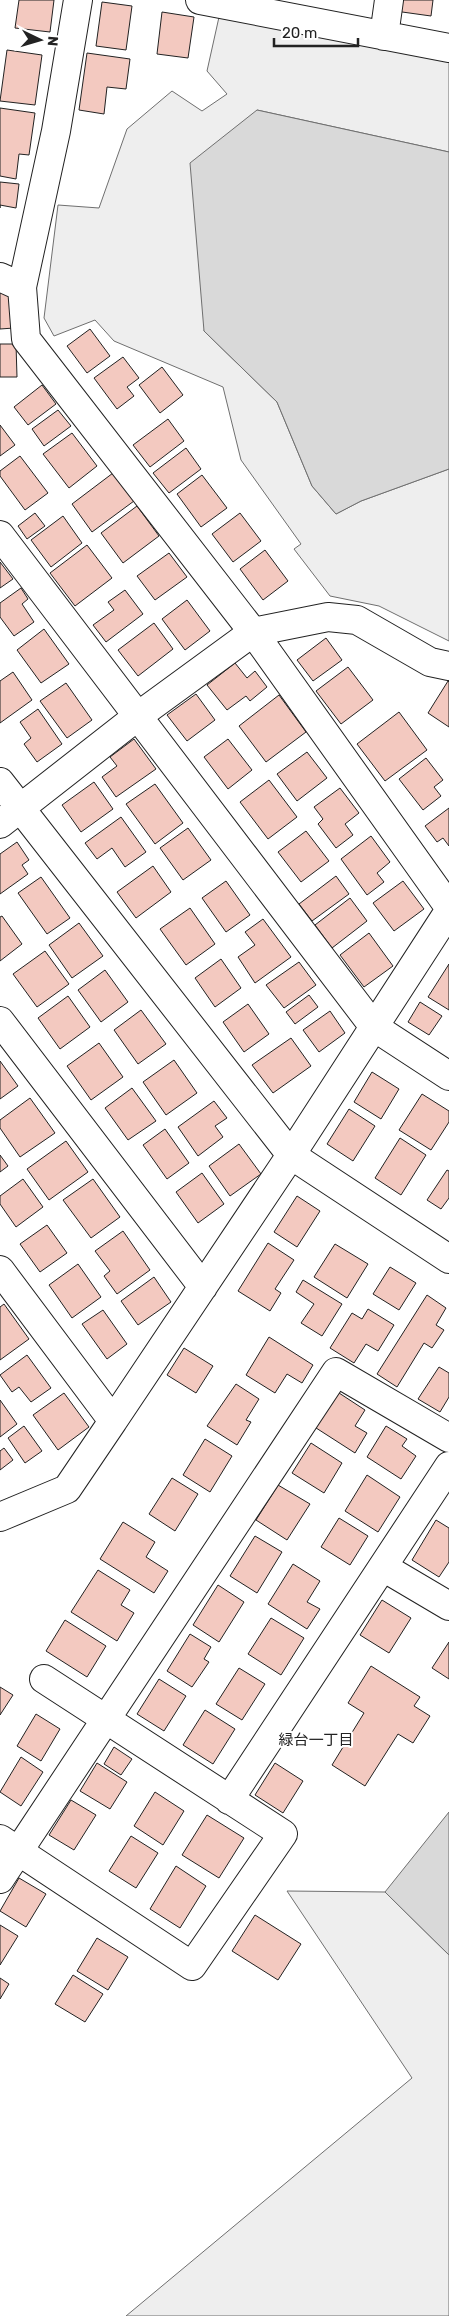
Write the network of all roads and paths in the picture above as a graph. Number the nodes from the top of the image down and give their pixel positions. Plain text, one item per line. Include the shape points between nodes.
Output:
1 (78, 0) edge
2 (200, 0) edge
3 (389, 0) edge
4 (233, 4) edge
5 (384, 36) junction
6 (449, 48) edge
7 (11, 282) edge
8 (0, 535) edge
9 (254, 632) junction
10 (449, 666) edge
11 (138, 716) junction
12 (0, 782) edge
13 (10, 817) edge
14 (449, 907) edge
15 (449, 912) edge
16 (0, 1021) edge
17 (374, 1027) junction
18 (449, 1076) edge
19 (291, 1155) junction
20 (449, 1259) edge
21 (0, 1270) edge
22 (203, 1286) junction
23 (114, 1421) junction
24 (449, 1438) edge
25 (449, 1466) edge
26 (0, 1517) edge
27 (383, 1567) junction
28 (449, 1606) edge
29 (44, 1679) dead end
30 (106, 1719) junction
31 (229, 1800) junction
32 (9, 1845) edge
33 (0, 1878) edge

1 - 7 street via 56,131
2 - 4 street
3 - 5 street
4 - 5 street
5 - 6 street
7 - 9 street via 26,339
8 - 11 street
9 - 10 street via 328,617 357,620 430,662
9 - 11 street
9 - 14 street
11 - 13 street
11 - 17 street
12 - 13 street
13 - 19 street
15 - 17 street
16 - 22 street
17 - 18 street
17 - 19 street
19 - 20 street
19 - 22 street
21 - 23 street
22 - 23 street
23 - 26 street via 67,1489
24 - 30 street via 336,1372
25 - 27 street
27 - 28 street
27 - 31 street
29 - 30 street
30 - 31 street
30 - 32 street
31 - 32 street via 283,1834 192,1966
32 - 33 street

